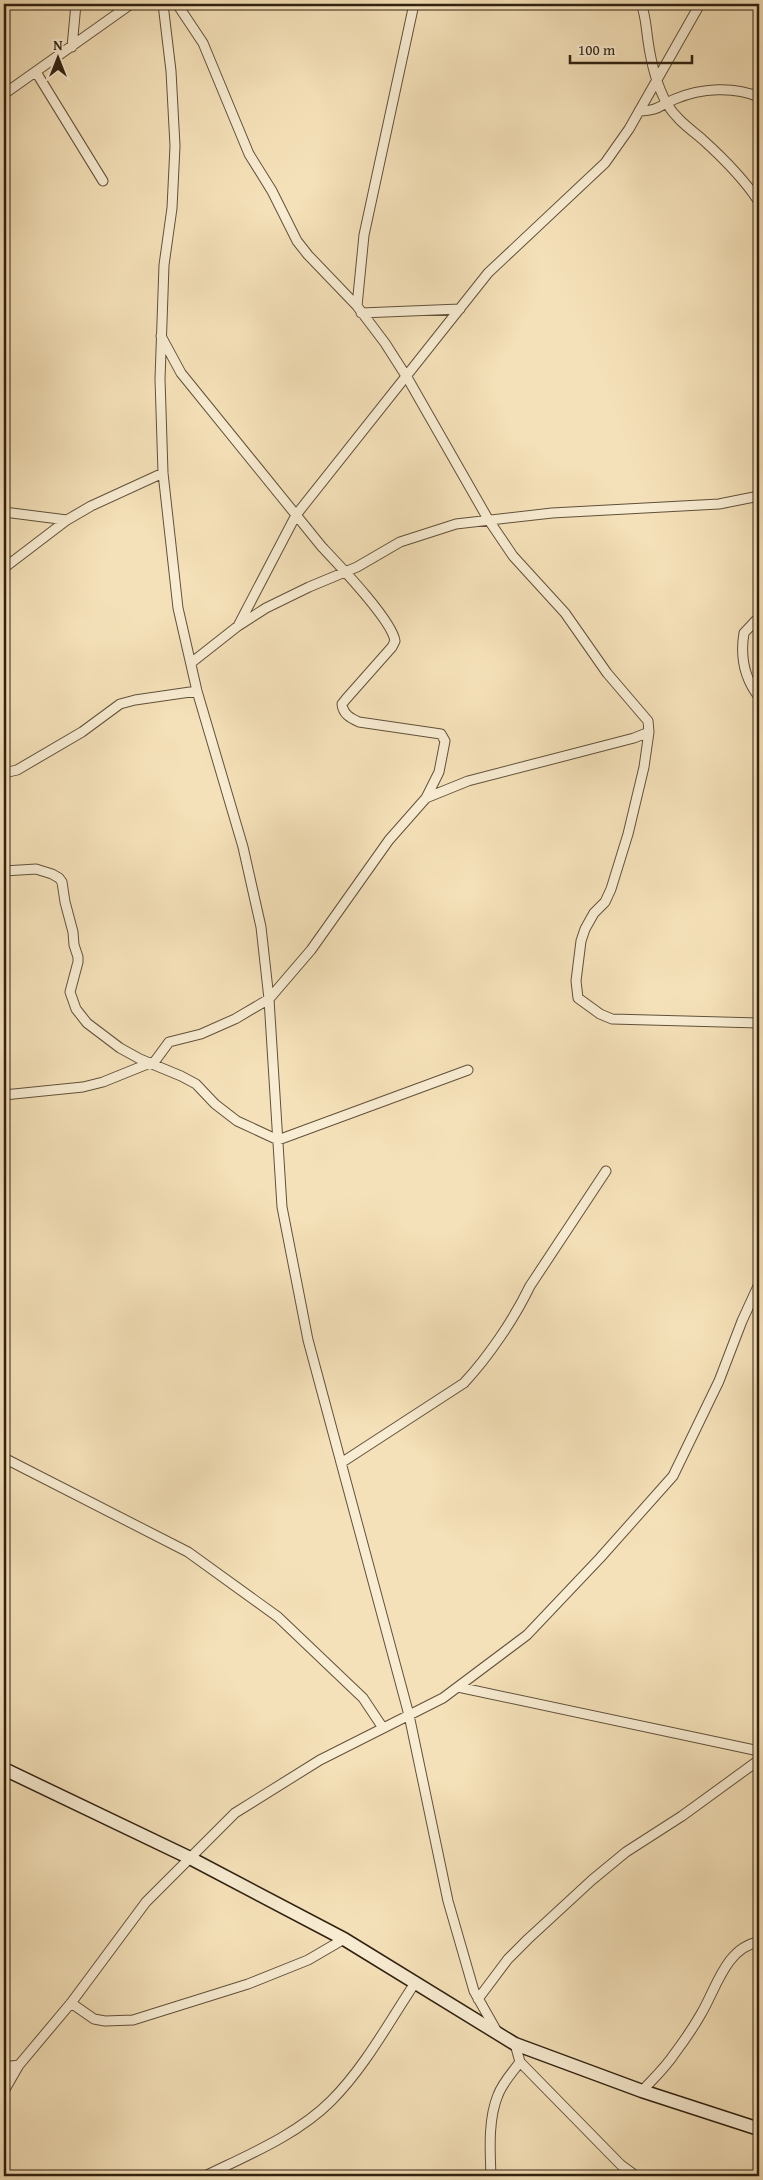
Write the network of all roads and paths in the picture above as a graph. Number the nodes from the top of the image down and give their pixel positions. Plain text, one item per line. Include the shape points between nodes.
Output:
1 (76, 4) edge
2 (131, 4) edge
3 (163, 4) edge
4 (177, 4) edge
5 (414, 4) edge
6 (641, 4) edge
7 (700, 4) edge
8 (72, 47) junction
9 (36, 72) junction
10 (657, 80) junction
11 (4, 94) edge
12 (759, 97) edge
13 (667, 104) junction
14 (640, 111) junction
15 (103, 181) dead end
16 (759, 202) edge
17 (460, 309) junction
18 (359, 310) junction
19 (160, 333) junction
20 (406, 375) junction
21 (163, 473) junction
22 (759, 496) edge
23 (4, 512) edge
24 (296, 515) junction
25 (488, 519) junction
26 (67, 520) junction
27 (4, 568) edge
28 (346, 572) junction
29 (759, 618) edge
30 (238, 626) junction
31 (191, 663) junction
32 (197, 691) junction
33 (759, 697) edge
34 (649, 732) junction
35 (4, 773) edge
36 (426, 798) junction
37 (4, 824) edge
38 (4, 843) edge
39 (4, 871) edge
40 (270, 999) junction
41 (759, 1023) edge
42 (150, 1064) junction
43 (468, 1070) dead end
44 (4, 1095) edge
45 (278, 1140) junction
46 (606, 1171) dead end
47 (759, 1284) edge
48 (4, 1458) edge
49 (341, 1463) junction
50 (458, 1687) junction
51 (408, 1715) junction
52 (383, 1728) junction
53 (759, 1752) edge
54 (759, 1760) edge
55 (4, 1769) edge
56 (190, 1858) junction
57 (344, 1940) junction
58 (759, 1942) edge
59 (415, 1983) junction
60 (478, 1999) junction
61 (71, 2003) junction
62 (497, 2034) junction
63 (515, 2044) junction
64 (520, 2062) junction
65 (20, 2065) junction
66 (4, 2067) edge
67 (4, 2091) edge
68 (642, 2091) junction
69 (759, 2129) edge
70 (204, 2176) edge
71 (491, 2176) edge
72 (636, 2176) edge

1 - 8 street
2 - 8 street
3 - 19 street via 175,146
4 - 18 street via 203,44 250,154 297,241
5 - 18 street via 364,235
6 - 10 street
7 - 10 street
8 - 9 street
9 - 11 street
9 - 15 street
10 - 13 street
10 - 14 street
12 - 13 street via 722,90 676,99
13 - 14 street
13 - 16 street via 749,187
14 - 17 street via 605,163 488,273
17 - 18 street
17 - 20 street
18 - 20 street
19 - 21 street
19 - 24 street via 181,373
20 - 24 street
20 - 25 street
21 - 26 street
21 - 31 street via 178,608
22 - 25 street via 719,504
23 - 26 street
24 - 28 street
24 - 30 street
25 - 28 street via 456,524 400,542
25 - 34 street via 513,556 565,613 607,673 648,722
26 - 27 street
28 - 30 street via 266,608
28 - 36 street via 390,627 395,641 342,704 343,709 351,719 359,722 444,736 439,772
29 - 33 street via 744,633 742,652 750,685
30 - 31 street
31 - 32 street
32 - 35 street via 120,704 76,736 18,770
32 - 40 street via 243,847 261,927
34 - 36 street via 468,781
34 - 41 street via 644,768 611,889 585,928 581,941 576,981 578,998 612,1019
36 - 40 street via 389,840 311,950
37 - 38 street
39 - 42 street via 36,869 59,878 78,957 70,988 76,1009 87,1023 120,1048
40 - 42 street via 201,1034 169,1042
40 - 45 street
42 - 44 street via 83,1087
42 - 45 street via 196,1084 237,1121
43 - 45 street
45 - 49 street via 286,1232 308,1340
46 - 49 street via 474,1373 464,1383
47 - 50 street via 719,1381 673,1476 527,1635
48 - 52 street via 188,1552 278,1617 363,1698
49 - 51 street
50 - 51 street
50 - 53 street
51 - 52 street
51 - 60 street via 440,1866
52 - 56 street via 320,1760 235,1813
54 - 60 street via 606,1869 508,1959
55 - 56 street
56 - 57 street
56 - 61 street via 146,1902
57 - 59 street
57 - 61 street via 308,1960 248,1984 132,2020 94,2018
58 - 68 street via 747,1945 722,1972 701,2014 676,2052
59 - 62 street
59 - 70 street via 374,2046 331,2101 305,2122 262,2148
60 - 62 street
61 - 65 street
62 - 63 street
63 - 64 street
63 - 68 street
64 - 71 street via 497,2096 490,2148
64 - 72 street via 621,2165
65 - 66 street
65 - 67 street
68 - 69 street

